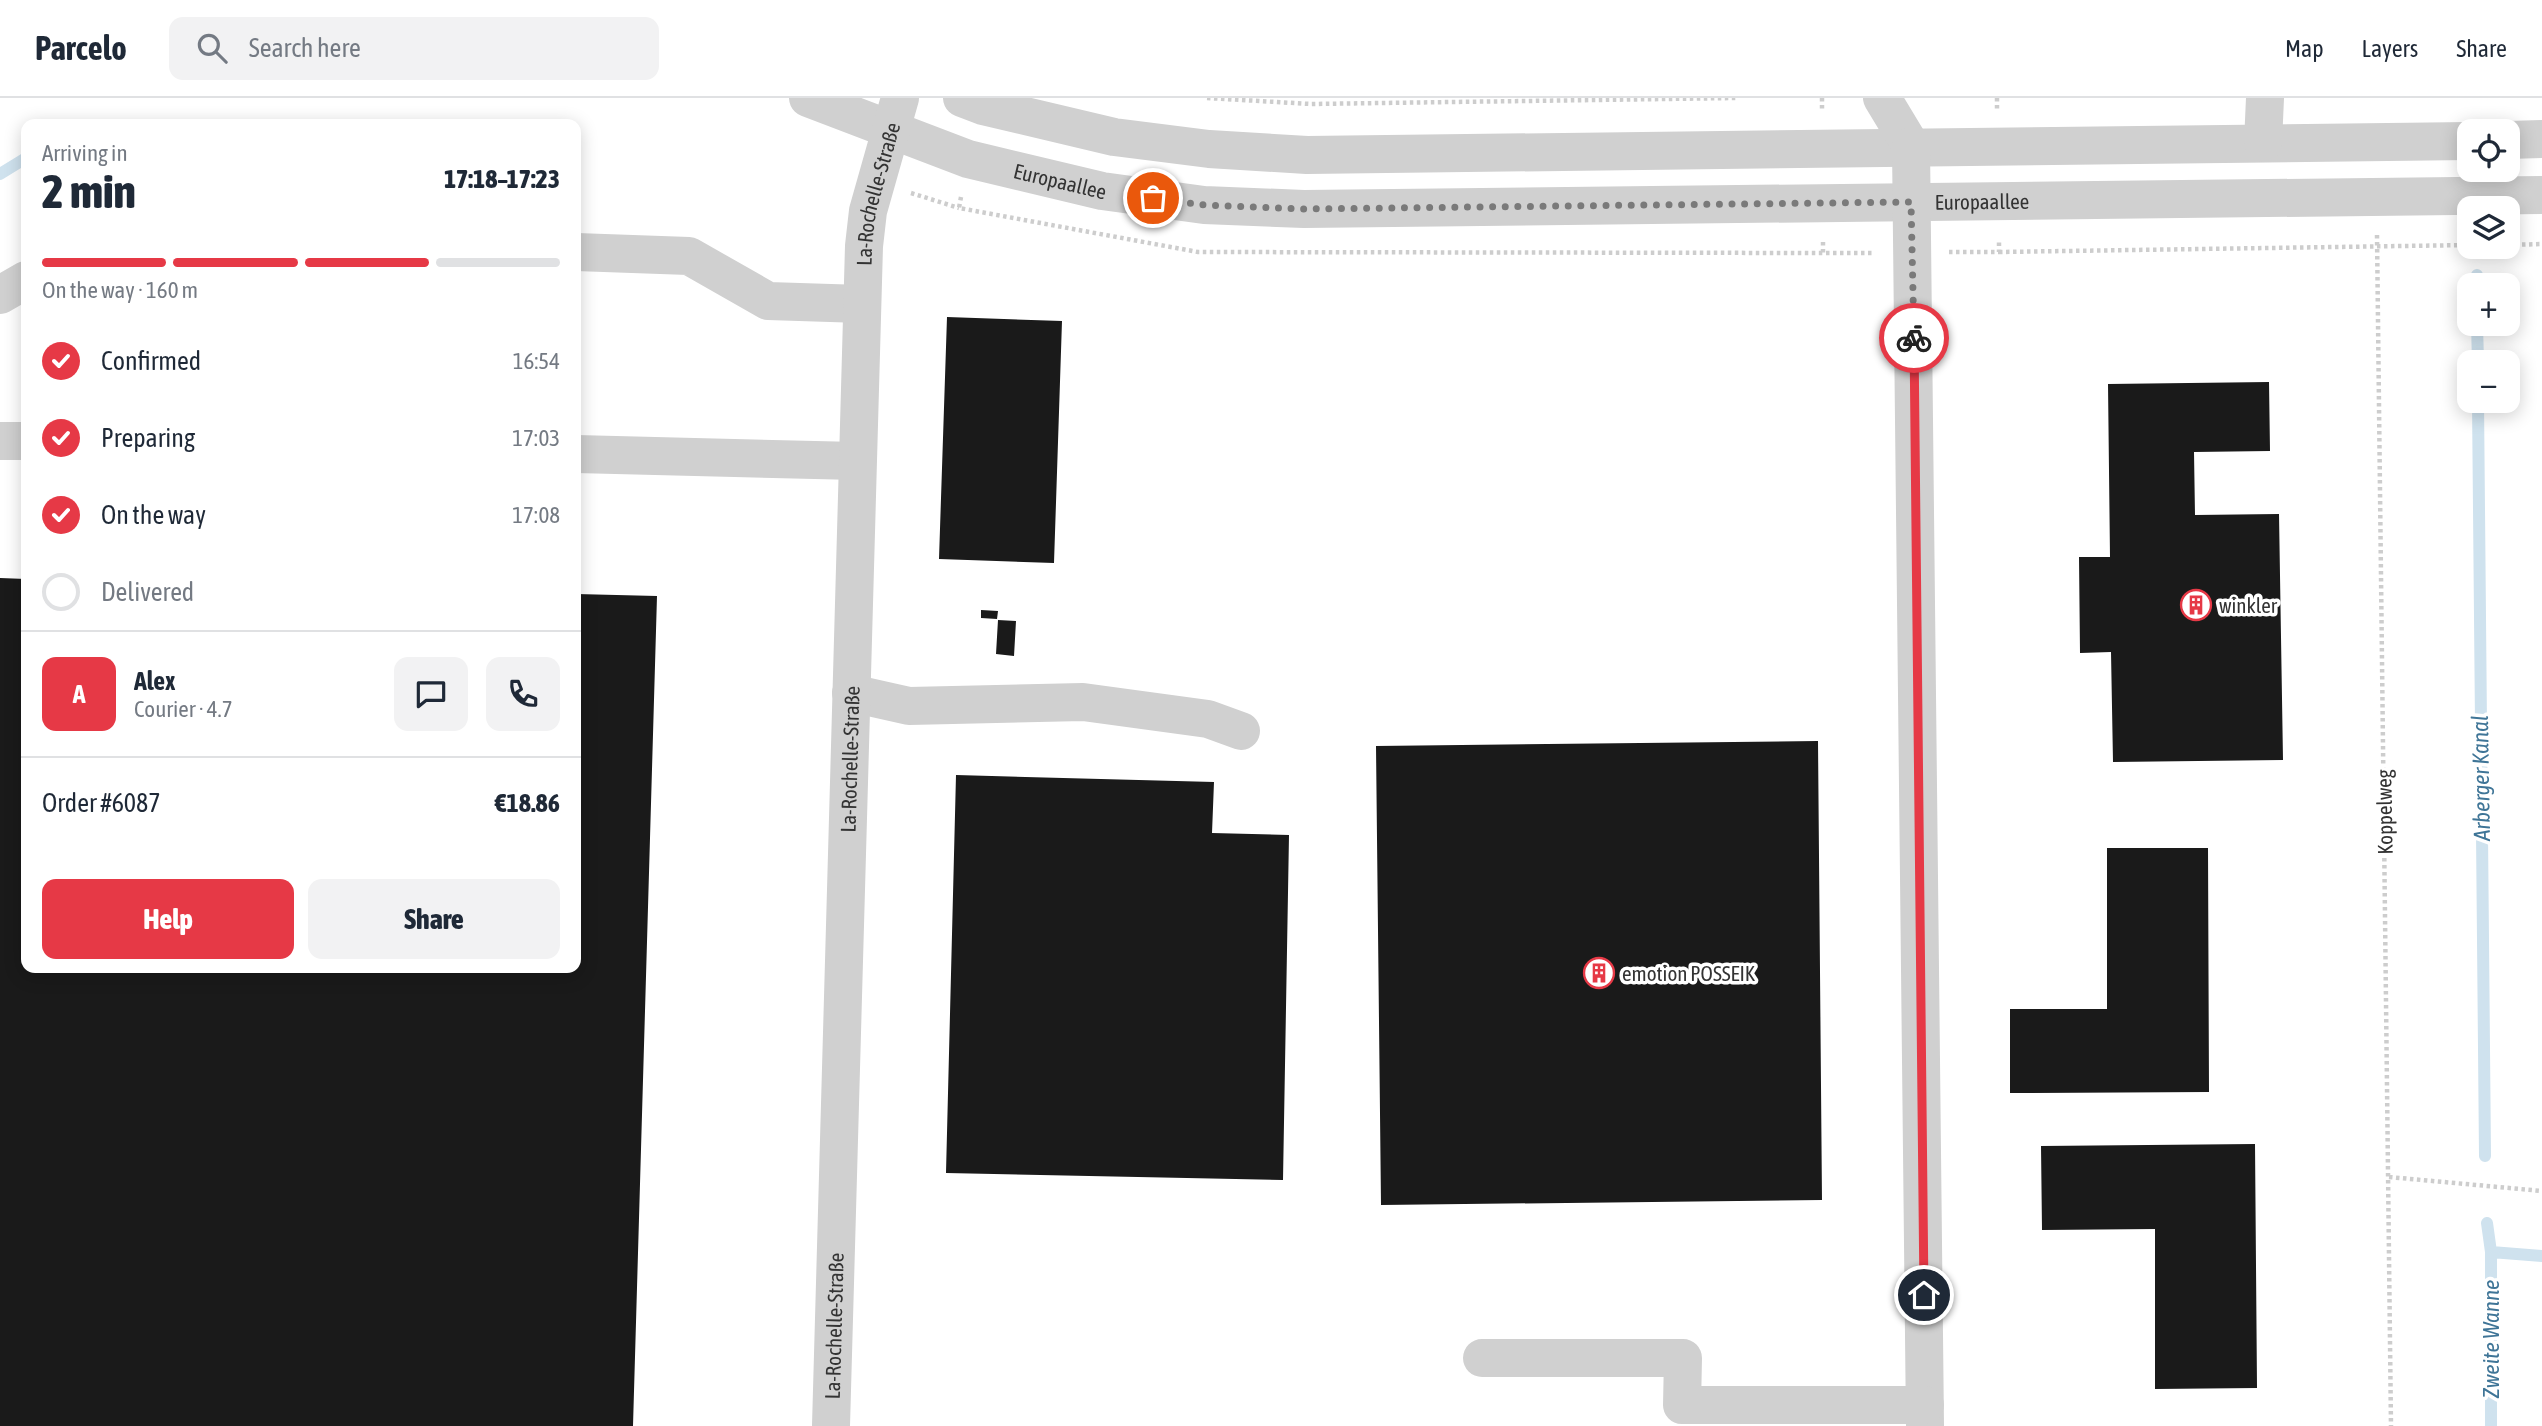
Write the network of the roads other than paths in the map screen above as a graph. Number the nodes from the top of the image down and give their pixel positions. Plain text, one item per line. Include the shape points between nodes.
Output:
1 (808, 98) edge
2 (962, 98) edge
3 (1882, 98) edge
4 (2265, 98) edge
5 (895, 114) edge
6 (2542, 139) edge
7 (2520, 140) edge
8 (2457, 141) edge
9 (2263, 143) junction
10 (1911, 146) junction
11 (2542, 195) edge
12 (1911, 202) junction
13 (581, 252) edge
14 (21, 282) edge
15 (0, 295) edge
16 (862, 303) junction
17 (0, 441) edge
18 (21, 441) edge
19 (581, 454) edge
20 (857, 461) junction
21 (852, 693) junction
22 (1241, 731) dead end
23 (1482, 1358) dead end
24 (1925, 1415) edge
25 (831, 1426) edge

1 - 5 street, Europaallee
2 - 10 street via 1114,137 1293,154
3 - 10 street
4 - 9 street
5 - 12 street, Europaallee via 968,159 1102,191 1204,205 1304,209
5 - 16 street, La-Rochelle-Straße via 868,211
6 - 7 street
8 - 9 street
9 - 10 street
10 - 12 street
11 - 12 street, Europaallee
12 - 24 street
13 - 16 street via 689,256 768,301
14 - 15 street
16 - 20 street, La-Rochelle-Straße
17 - 18 street
19 - 20 street
20 - 21 street, La-Rochelle-Straße
21 - 22 street via 909,706 1083,702 1208,719
21 - 25 street, La-Rochelle-Straße
23 - 24 street via 1683,1357 1682,1405

